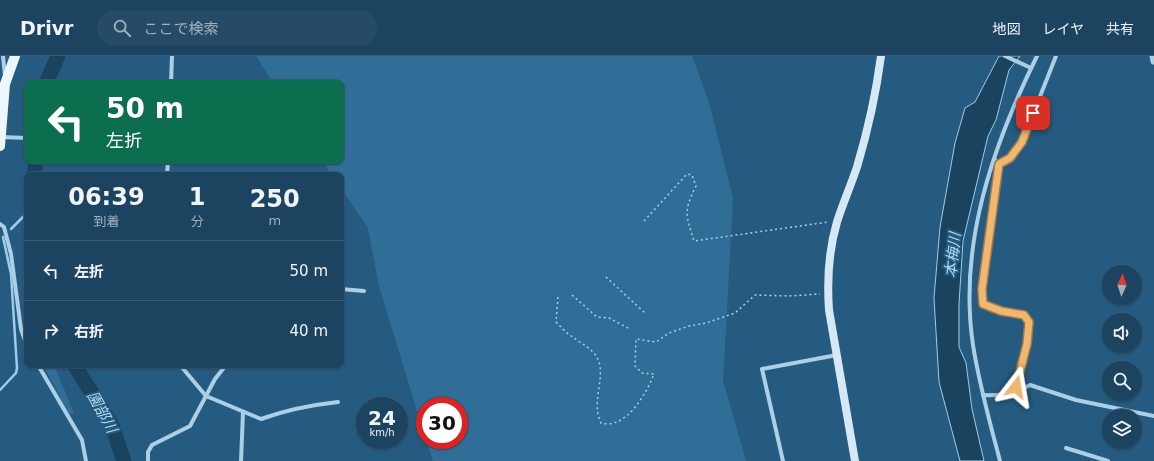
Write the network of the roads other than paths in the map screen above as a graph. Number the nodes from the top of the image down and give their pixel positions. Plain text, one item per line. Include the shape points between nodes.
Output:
1 (3, 56) edge
2 (15, 56) edge
3 (172, 56) edge
4 (881, 56) edge
5 (1005, 56) edge
6 (1037, 56) edge
7 (1056, 56) edge
8 (1153, 56) edge
9 (1154, 61) edge
10 (1029, 67) junction
11 (171, 80) edge
12 (5, 84) junction
13 (3, 137) edge
14 (24, 138) edge
15 (0, 146) edge
16 (994, 160) junction
17 (999, 164) junction
18 (0, 224) edge
19 (344, 289) edge
20 (364, 291) dead end
21 (24, 338) edge
22 (837, 354) junction
23 (40, 368) edge
24 (183, 368) edge
25 (224, 368) edge
26 (1017, 393) junction
27 (983, 395) junction
28 (206, 396) junction
29 (338, 402) dead end
30 (242, 412) junction
31 (1154, 416) edge
32 (1066, 448) dead end
33 (86, 461) edge
34 (148, 461) edge
35 (240, 461) edge
36 (783, 461) edge
37 (855, 461) edge
38 (1000, 461) edge
39 (1108, 461) edge

1 - 12 street
2 - 12 main road
3 - 11 street
4 - 22 main road via 866,135 837,222 832,251 828,293
5 - 10 street
6 - 10 street
7 - 17 street via 1022,142 1010,158
8 - 9 street
10 - 16 street
12 - 13 main road
13 - 14 street
13 - 15 main road
16 - 17 street
16 - 27 street via 978,215 970,309 973,345
17 - 26 street via 982,289 983,304 1001,311 1024,315 1029,322
18 - 21 street via 4,227 11,254
19 - 20 street
22 - 36 street via 762,369
22 - 37 main road
23 - 33 street via 82,440
24 - 28 street
25 - 28 street
26 - 27 street via 1004,396
26 - 31 street via 1030,385 1076,400
27 - 38 street
28 - 30 street
28 - 34 street via 190,426 152,446 148,452
29 - 30 street via 280,412 260,419
30 - 35 street
32 - 39 street

